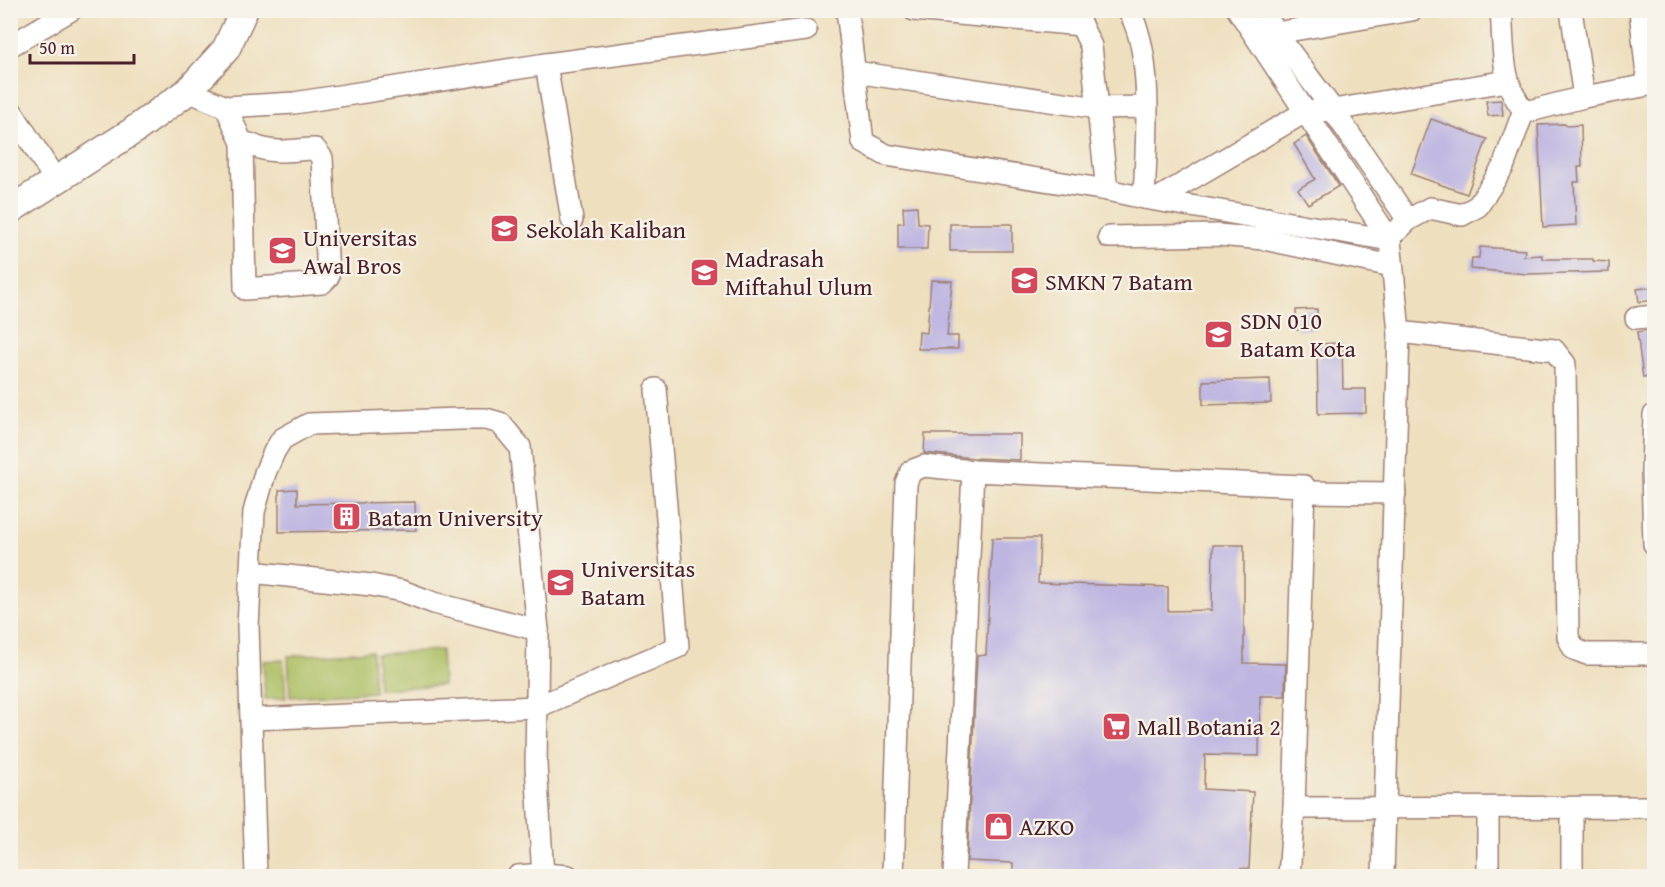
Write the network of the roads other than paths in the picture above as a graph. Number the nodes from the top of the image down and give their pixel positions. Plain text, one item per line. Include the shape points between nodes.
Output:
1 (244, 10) edge
2 (847, 10) edge
3 (914, 10) edge
4 (1066, 10) edge
5 (1128, 10) edge
6 (1238, 10) edge
7 (1263, 10) edge
8 (1412, 10) edge
9 (1501, 10) edge
10 (1571, 10) edge
11 (1640, 10) edge
12 (60, 13) edge
13 (1081, 25) junction
14 (806, 30) dead end
15 (1276, 33) junction
16 (10, 46) edge
17 (546, 64) junction
18 (855, 72) junction
19 (1507, 81) junction
20 (1651, 85) edge
21 (188, 91) junction
22 (1584, 97) junction
23 (1147, 106) junction
24 (226, 107) junction
25 (1096, 108) junction
26 (10, 110) edge
27 (1333, 110) junction
28 (1524, 110) junction
29 (1305, 112) junction
30 (242, 143) junction
31 (56, 181) junction
32 (1107, 190) junction
33 (1151, 199) junction
34 (10, 210) edge
35 (1222, 211) junction
36 (1267, 218) junction
37 (572, 220) dead end
38 (1408, 220) junction
39 (1218, 235) junction
40 (1109, 237) dead end
41 (1264, 239) junction
42 (1390, 240) junction
43 (1392, 266) junction
44 (1399, 332) junction
45 (656, 389) dead end
46 (1654, 415) edge
47 (973, 471) junction
48 (1653, 471) edge
49 (1304, 492) junction
50 (1395, 493) junction
51 (1654, 531) edge
52 (1654, 544) edge
53 (251, 572) junction
54 (538, 630) junction
55 (1654, 654) edge
56 (537, 707) junction
57 (252, 718) junction
58 (1654, 807) edge
59 (1294, 808) junction
60 (1384, 808) junction
61 (1488, 808) junction
62 (1572, 808) junction
63 (543, 875) edge
64 (256, 876) edge
65 (519, 876) edge
66 (568, 876) edge
67 (893, 876) edge
68 (954, 876) edge
69 (1289, 876) edge
70 (1383, 876) edge
71 (1488, 876) edge
72 (1572, 876) edge

1 - 21 main road via 226,49
2 - 18 street
3 - 13 street
4 - 13 street
5 - 23 street via 1143,47
6 - 29 street
7 - 15 street
8 - 15 street
9 - 19 street
10 - 22 street
11 - 20 street
12 - 16 street
13 - 25 street via 1091,46
14 - 17 street
15 - 27 street
17 - 24 street via 294,103
17 - 37 street
18 - 25 street
18 - 32 street via 863,142 886,155
19 - 27 street
19 - 28 street
20 - 22 street
21 - 24 street
21 - 31 main road
22 - 28 street
23 - 25 street
23 - 33 street
24 - 30 street
25 - 32 street
26 - 31 street
27 - 29 street
27 - 38 street
28 - 38 street via 1503,167 1478,206 1462,215 1430,208
29 - 33 street
29 - 42 street
30 - 30 street via 270,150 315,149 320,154 328,277 322,283 245,289
31 - 34 main road
32 - 33 street
33 - 35 street
35 - 36 street
35 - 39 street
36 - 41 street
36 - 42 street
38 - 42 street
39 - 40 street
39 - 41 street
41 - 43 street
42 - 43 street
43 - 44 street
44 - 50 street
44 - 55 street via 1554,350 1565,364 1568,637 1574,649 1587,654
45 - 56 street via 678,647
46 - 48 street
47 - 49 street
47 - 67 street via 924,466 910,471 906,483
47 - 68 street
48 - 51 street
49 - 50 street
49 - 59 street
50 - 60 street
51 - 52 street
53 - 54 street via 402,591
53 - 54 street via 254,512 265,473 282,439 309,424 486,419 500,423 520,447
53 - 57 street via 248,626
54 - 56 street
56 - 57 street
56 - 63 street via 536,765
57 - 64 street
58 - 62 street
59 - 60 street
59 - 69 street
60 - 61 street
60 - 70 street
61 - 62 street
61 - 71 street
62 - 72 street
63 - 65 street
63 - 66 street

